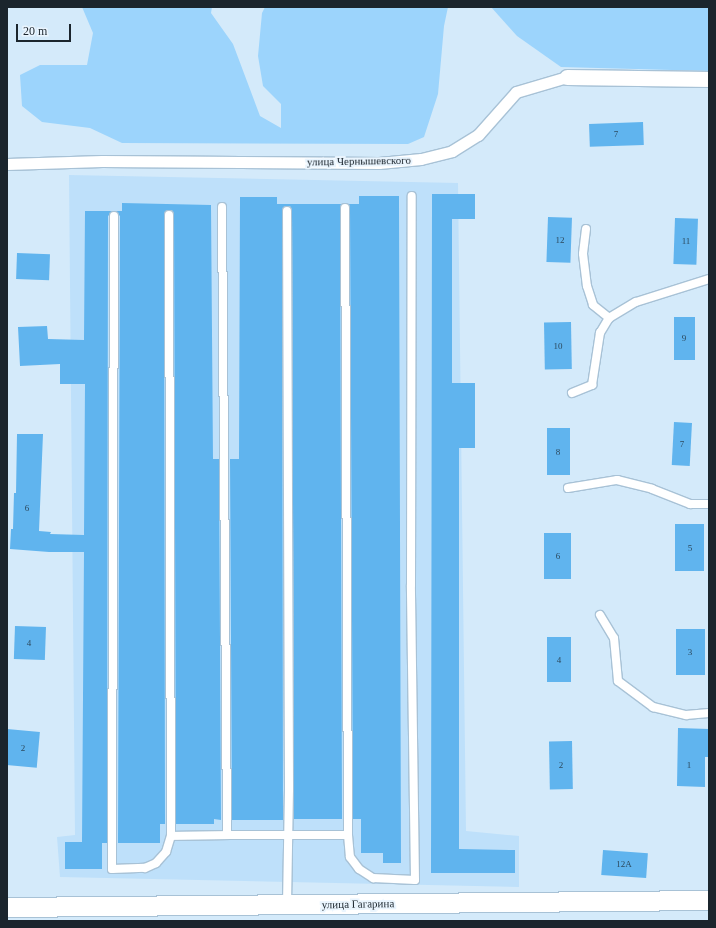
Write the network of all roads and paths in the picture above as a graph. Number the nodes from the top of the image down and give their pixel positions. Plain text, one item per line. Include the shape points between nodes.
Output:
1 (567, 77) joint
2 (709, 79) edge
3 (7, 164) edge
4 (412, 196) dead end
5 (222, 208) dead end
6 (345, 208) dead end
7 (287, 211) dead end
8 (114, 216) dead end
9 (169, 216) dead end
10 (586, 229) dead end
11 (709, 279) edge
12 (609, 318) junction
13 (572, 393) dead end
14 (568, 488) dead end
15 (709, 504) edge
16 (600, 615) dead end
17 (709, 713) edge
18 (227, 835) junction
19 (288, 835) junction
20 (348, 835) junction
21 (171, 836) junction
22 (709, 900) edge
23 (287, 904) junction
24 (7, 907) edge

1 - 2 street, улица Чернышевского
1 - 3 street, улица Чернышевского via 516,92 478,135 452,150 420,159 379,163 102,161
4 - 20 lane via 411,586 415,880 373,878 359,869 350,857
5 - 18 lane
6 - 20 lane
7 - 19 lane
8 - 21 lane via 112,869 145,868 156,863 166,852
9 - 21 lane
10 - 12 lane via 583,254 587,286 593,305
11 - 12 lane via 636,302
12 - 13 lane via 600,333 592,385
14 - 15 lane via 617,480 652,489 690,504
16 - 17 lane via 614,638 618,681 653,707 686,714
18 - 19 lane
18 - 21 lane
19 - 20 lane
19 - 23 lane
22 - 23 street, улица Гагарина
23 - 24 street, улица Гагарина

